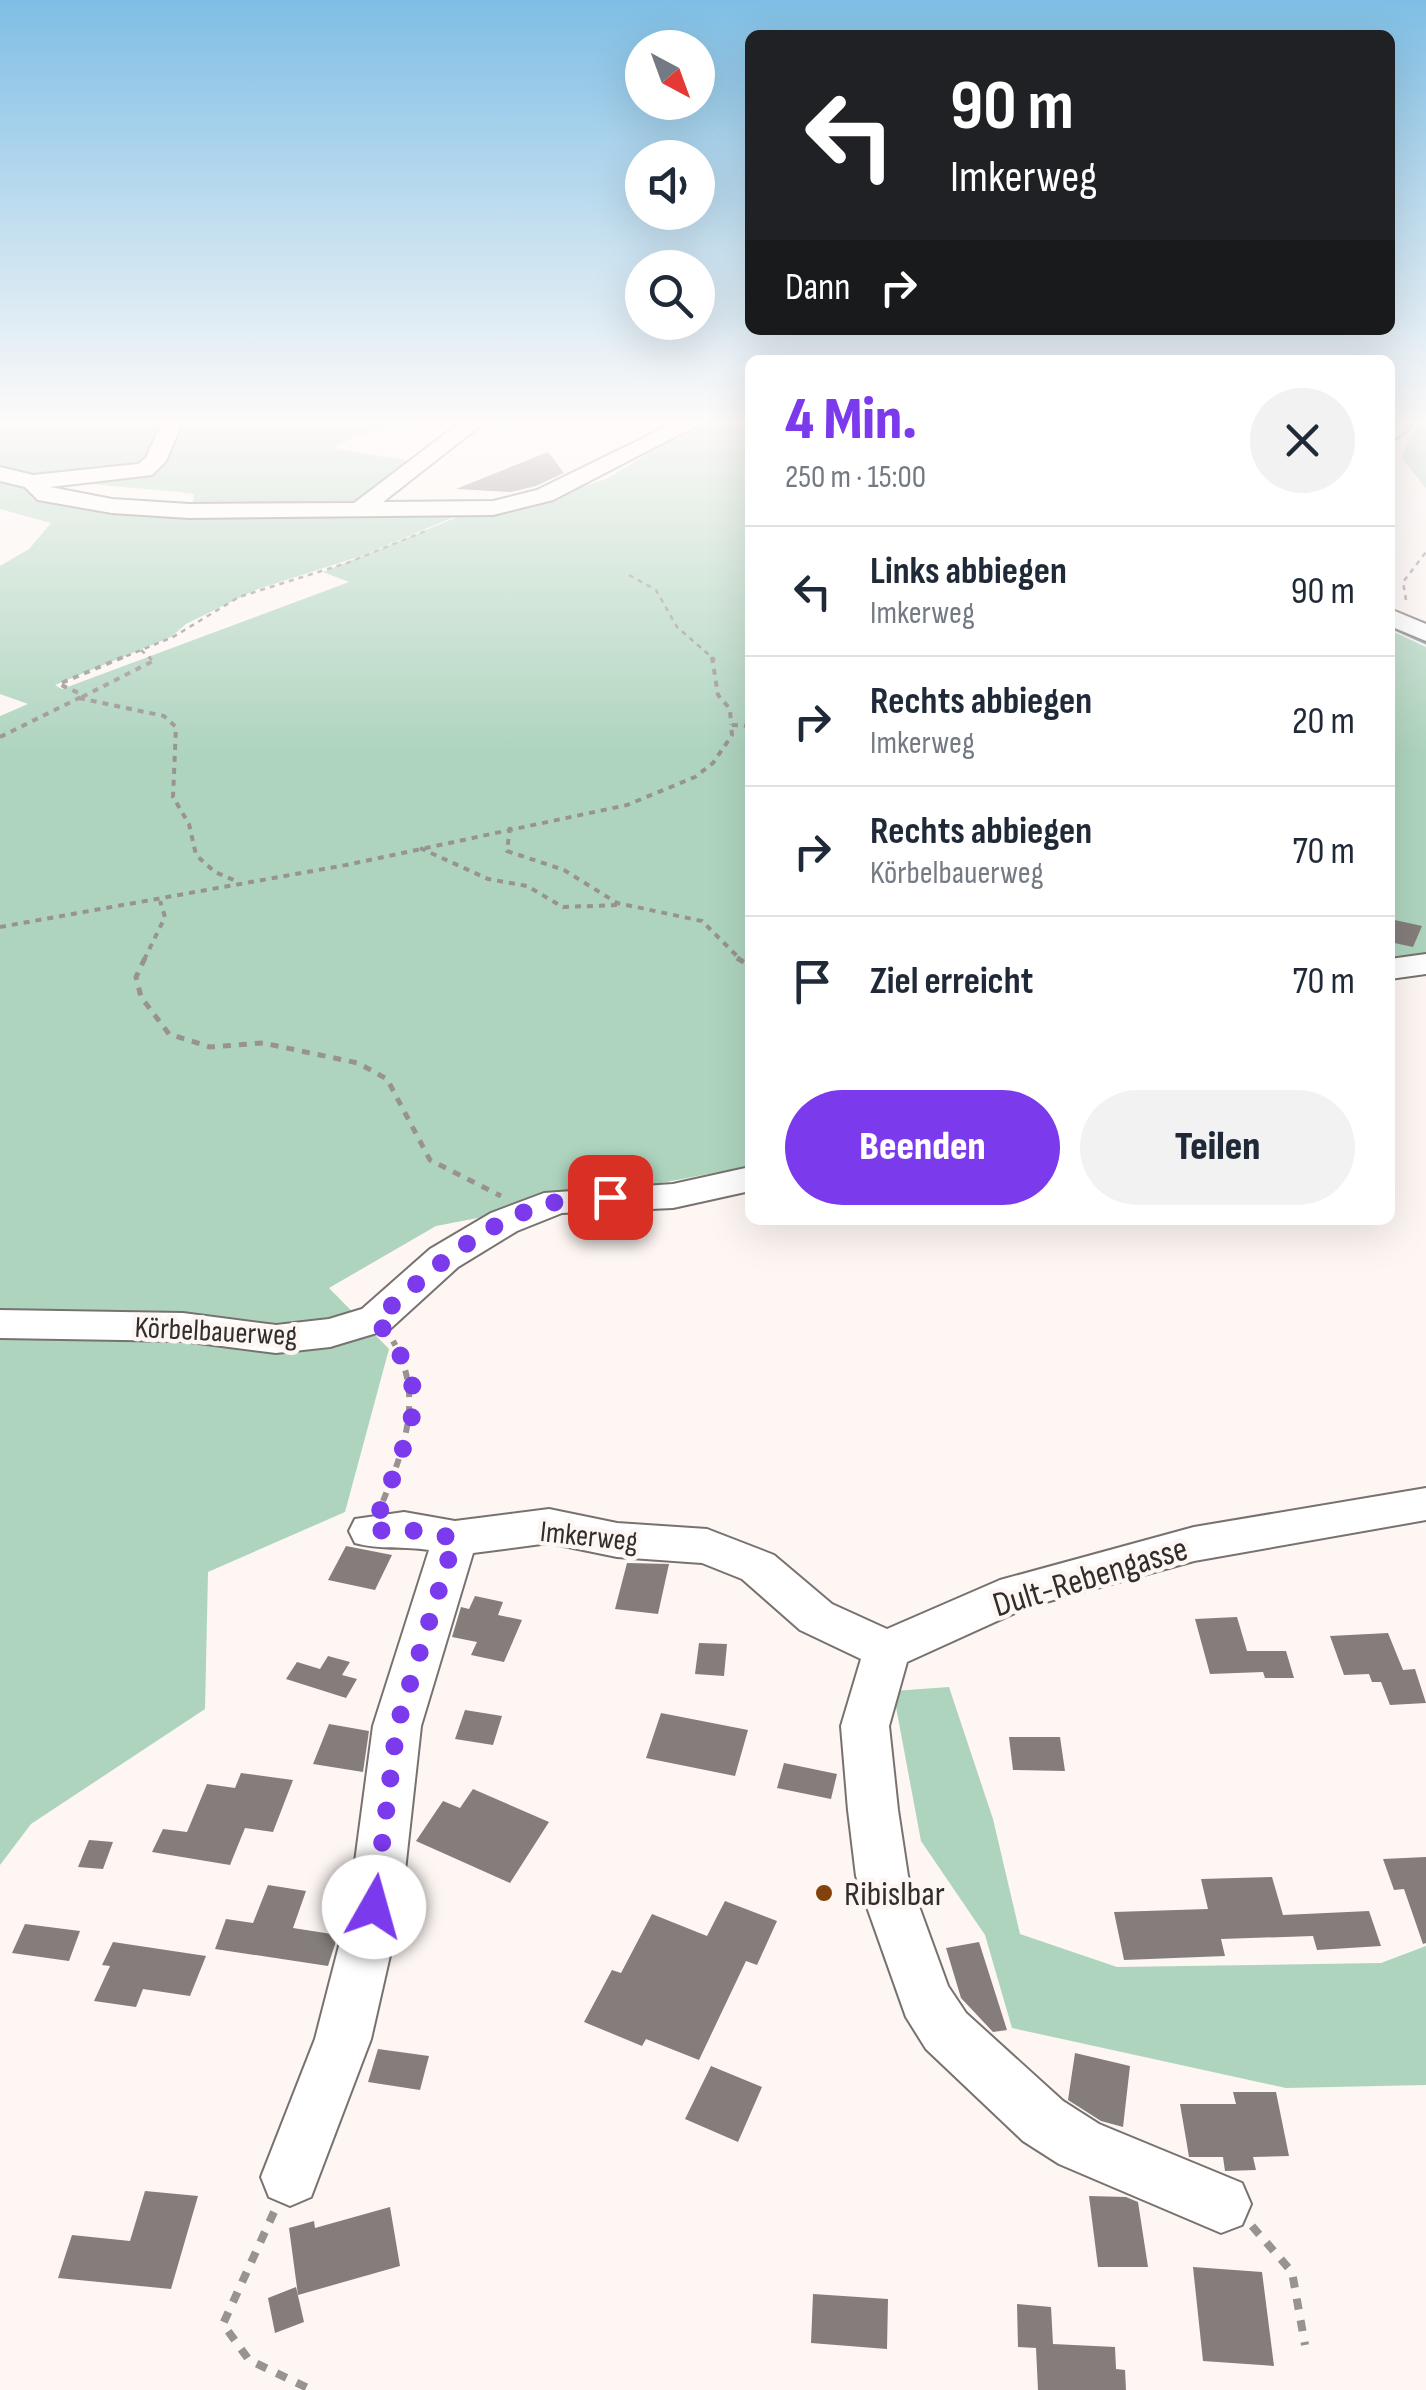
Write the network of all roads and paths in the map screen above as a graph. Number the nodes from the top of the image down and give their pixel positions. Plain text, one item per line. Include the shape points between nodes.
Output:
1 (425, 530) edge
2 (1426, 552) edge
3 (628, 576) dead end
4 (1401, 612) edge
5 (1426, 634) edge
6 (141, 650) junction
7 (79, 698) junction
8 (731, 725) junction
9 (745, 726) edge
10 (0, 737) edge
11 (510, 827) junction
12 (420, 848) junction
13 (239, 882) junction
14 (160, 901) junction
15 (623, 904) junction
16 (0, 927) edge
17 (745, 963) edge
18 (1426, 964) edge
19 (1395, 969) edge
20 (745, 1180) edge
21 (535, 1210) junction
22 (376, 1320) junction
23 (0, 1324) edge
24 (1426, 1504) edge
25 (372, 1531) joint
26 (455, 1538) junction
27 (887, 1650) junction
28 (290, 2177) joint
29 (1222, 2204) joint
30 (1305, 2345) dead end
31 (312, 2390) edge

1 - 6 path via 239,598
2 - 4 path via 1403,582
3 - 8 path via 649,581 679,630 715,660 718,695 730,709
4 - 5 street
6 - 7 path via 153,661
6 - 7 path via 59,684
7 - 10 path
7 - 13 path via 164,716 176,727 173,798 186,812 194,857 210,872
8 - 9 path
8 - 11 path via 732,735 713,763 656,796
11 - 12 path
11 - 15 path via 507,850 564,870
12 - 13 path
12 - 15 path via 488,879 527,886 563,907
13 - 14 path
14 - 16 path
14 - 21 path via 165,916 136,977 140,997 169,1034 210,1047 264,1043 358,1063 387,1079 430,1160
15 - 17 path via 702,920
18 - 19 street
20 - 21 street, Körbelbauerweg via 673,1196 557,1201
21 - 22 street, Körbelbauerweg via 444,1258
22 - 23 street, Körbelbauerweg via 330,1334 276,1339 184,1328
22 - 25 path via 398,1347 414,1398 398,1466
24 - 27 street, Dult-Rebengasse via 1194,1544 1016,1593
25 - 26 street, Imkerweg
26 - 27 street, Imkerweg via 548,1526 617,1540 707,1546 758,1567 816,1616
26 - 28 street via 397,1726 374,1907 343,2040
27 - 29 street via 865,1726 873,1810 882,1876 925,1999 946,2031 1042,2121 1079,2144
28 - 31 path via 223,2324 250,2360
29 - 30 path via 1260,2232 1292,2272

